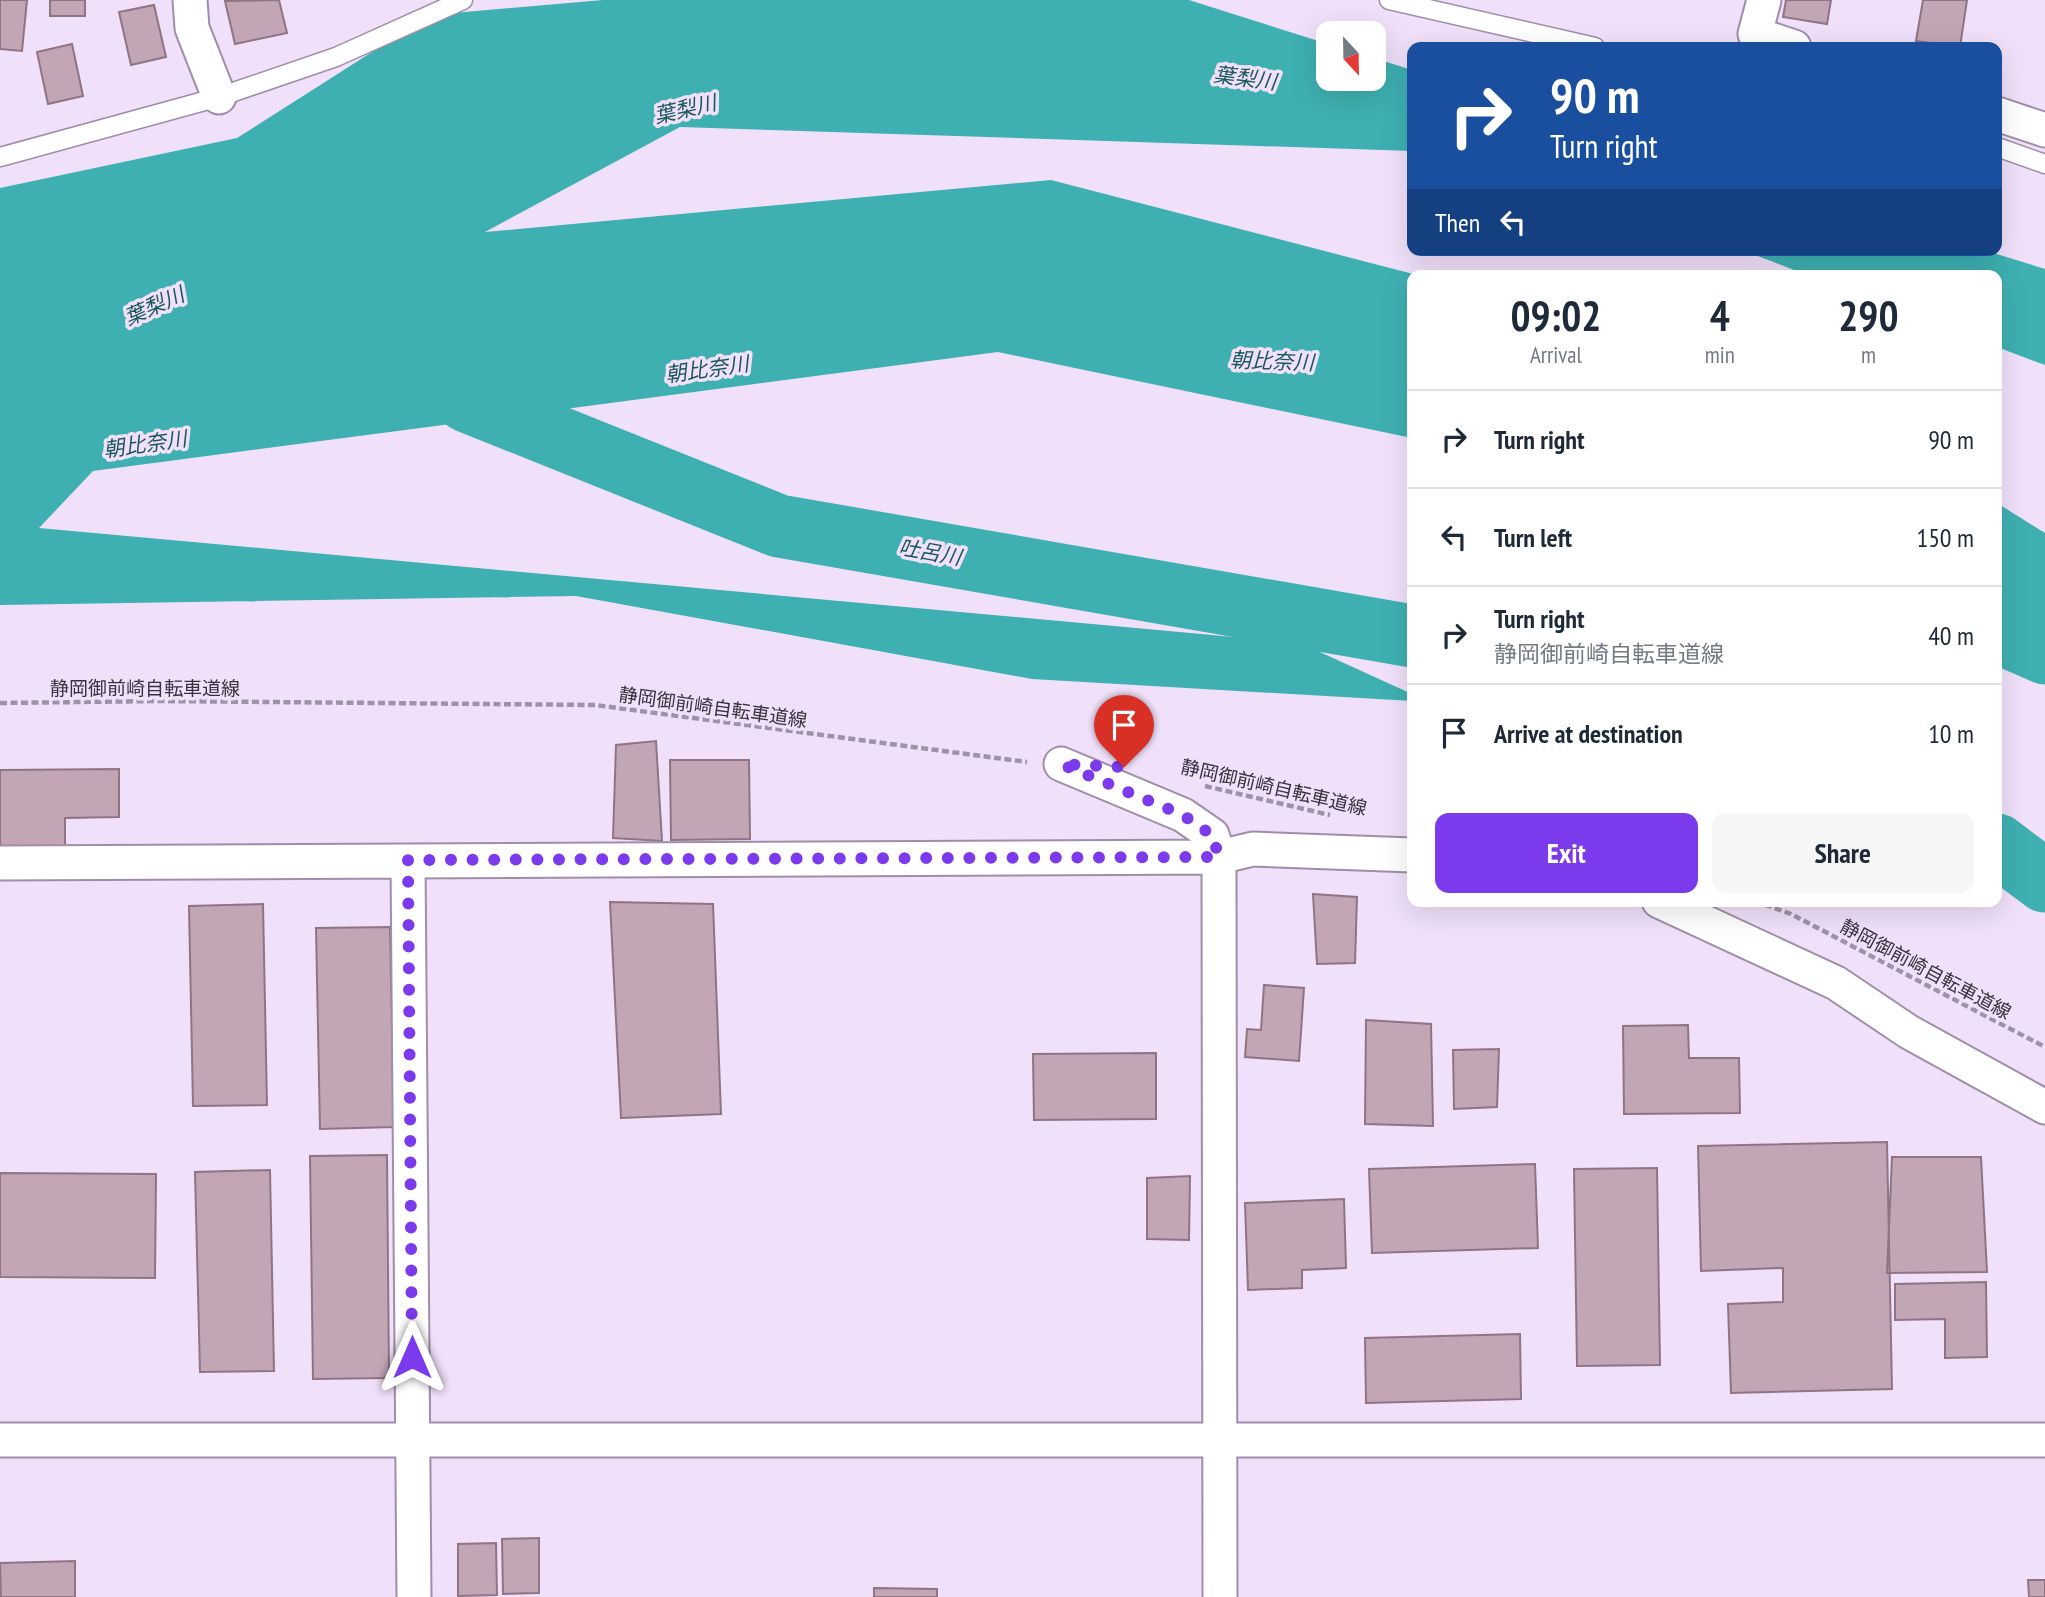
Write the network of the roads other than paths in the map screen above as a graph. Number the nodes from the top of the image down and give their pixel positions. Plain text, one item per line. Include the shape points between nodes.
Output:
1 (190, 0) edge
2 (463, 0) edge
3 (1389, 0) edge
4 (1764, 0) edge
5 (1758, 41) edge
6 (1573, 42) edge
7 (219, 97) junction
8 (2002, 115) edge
9 (2044, 125) edge
10 (2002, 149) edge
11 (0, 157) edge
12 (2045, 164) edge
13 (1061, 764) road end
14 (1407, 855) edge
15 (1219, 857) junction
16 (408, 860) junction
17 (0, 863) edge
18 (1672, 907) edge
19 (2045, 1107) edge
20 (0, 1440) edge
21 (413, 1440) junction
22 (2045, 1440) edge
23 (1218, 1441) junction
24 (414, 1597) edge
25 (1220, 1597) edge

1 - 7 street via 192,28
2 - 7 lane via 336,57
3 - 6 lane
4 - 5 street
7 - 11 lane
8 - 9 street
10 - 12 lane
13 - 15 street via 1183,815 1212,835
14 - 15 street via 1254,849
15 - 16 street
15 - 23 street
16 - 17 street
16 - 21 street
18 - 19 street via 1836,983 1909,1032
20 - 21 street
21 - 23 street
21 - 24 street
22 - 23 street
23 - 25 street

